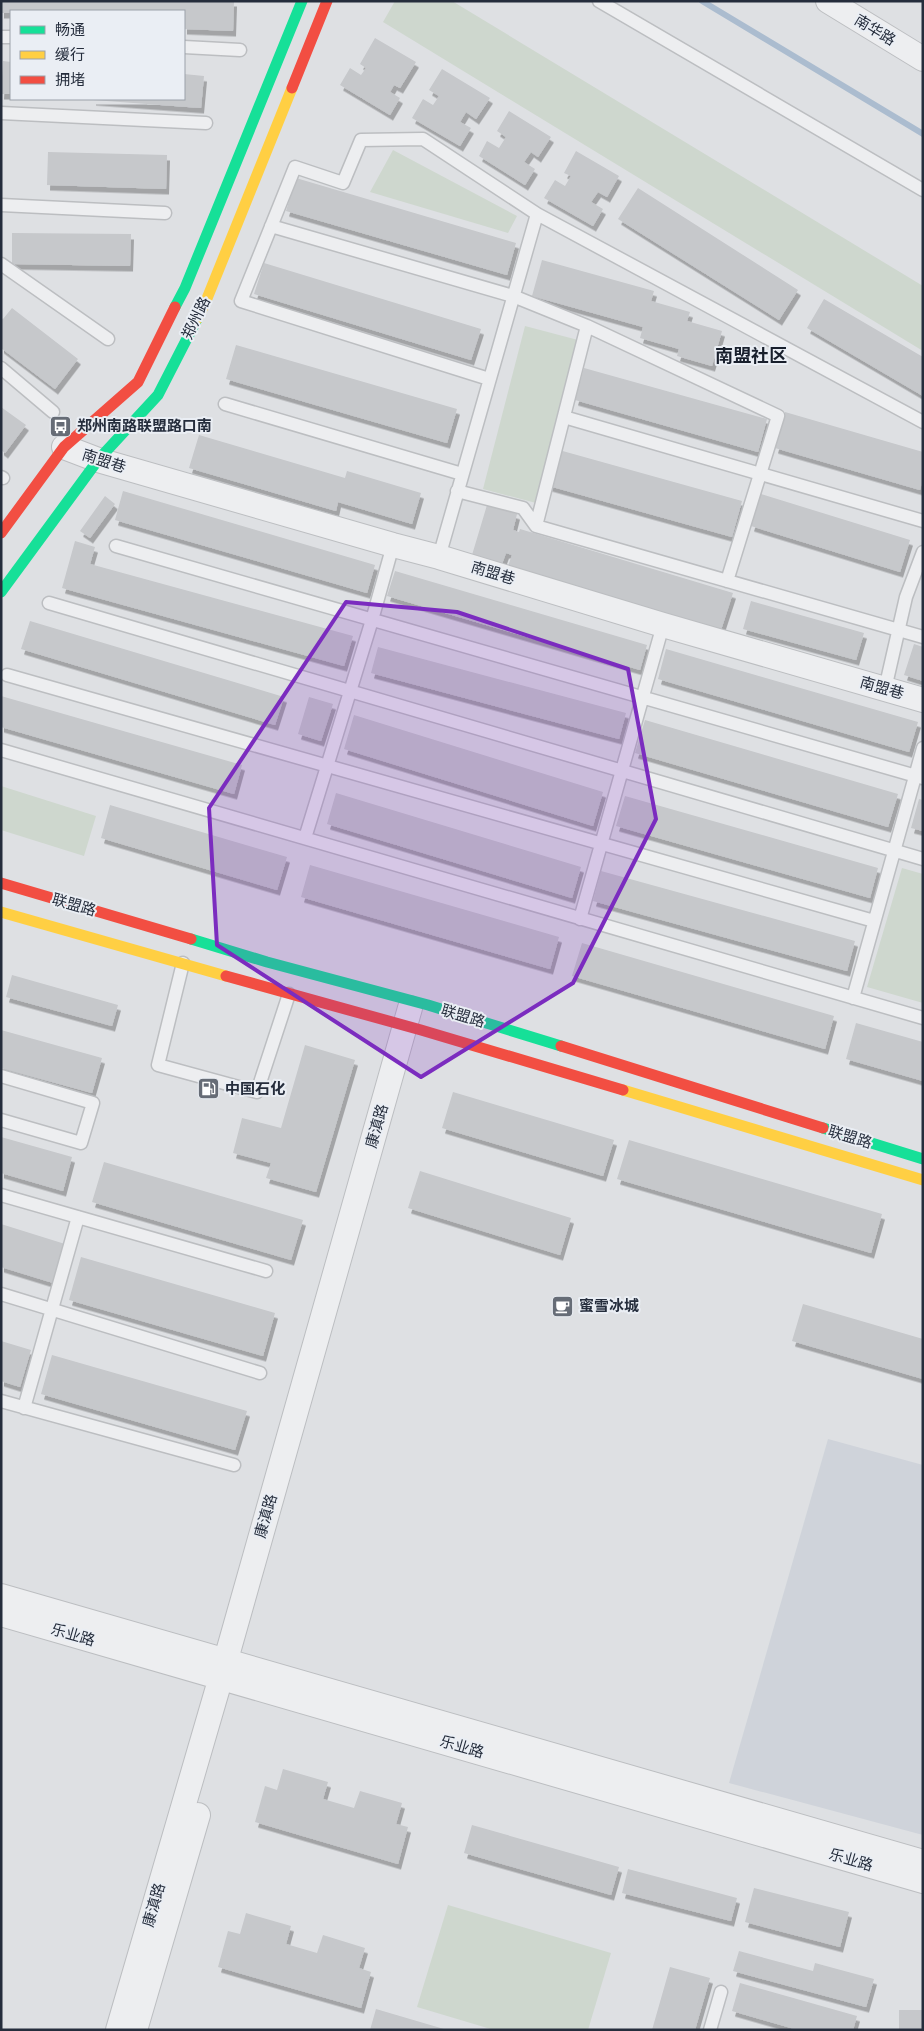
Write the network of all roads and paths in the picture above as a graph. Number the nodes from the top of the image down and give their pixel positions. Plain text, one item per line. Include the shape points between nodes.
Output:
1 (302, 1) edge
2 (599, 1) edge
3 (828, 1) edge
4 (326, 4) edge
5 (185, 47) edge
6 (240, 50) dead end
7 (923, 59) edge
8 (1, 113) edge
9 (206, 123) dead end
10 (923, 190) edge
11 (1, 205) edge
12 (165, 213) dead end
13 (537, 214) junction
14 (271, 226) junction
15 (1, 264) edge
16 (513, 296) junction
17 (587, 326) junction
18 (108, 339) dead end
19 (1, 368) edge
20 (489, 379) junction
21 (225, 404) dead end
22 (53, 412) dead end
23 (564, 417) junction
24 (923, 422) edge
25 (64, 447) junction
26 (98, 460) junction
27 (462, 474) junction
28 (760, 474) junction
29 (457, 491) junction
30 (923, 521) edge
31 (536, 526) junction
32 (1, 533) edge
33 (393, 545) junction
34 (116, 546) dead end
35 (923, 552) edge
36 (439, 557) junction
37 (727, 581) junction
38 (1, 592) edge
39 (49, 603) dead end
40 (372, 620) junction
41 (663, 625) junction
42 (898, 630) junction
43 (923, 637) edge
44 (7, 675) dead end
45 (885, 689) junction
46 (350, 691) junction
47 (642, 698) junction
48 (923, 700) edge
49 (923, 748) edge
50 (1, 750) edge
51 (327, 766) junction
52 (621, 771) junction
53 (919, 777) edge
54 (305, 838) junction
55 (601, 844) junction
56 (894, 850) junction
57 (923, 859) edge
58 (1, 883) edge
59 (1, 912) edge
60 (580, 918) junction
61 (874, 921) junction
62 (183, 963) junction
63 (289, 994) junction
64 (853, 998) junction
65 (420, 1003) junction
66 (923, 1018) edge
67 (413, 1028) junction
68 (1, 1076) edge
69 (1, 1120) edge
70 (923, 1159) edge
71 (923, 1180) edge
72 (1, 1195) edge
73 (78, 1217) junction
74 (266, 1271) dead end
75 (1, 1294) edge
76 (52, 1310) junction
77 (260, 1373) dead end
78 (1, 1401) edge
79 (24, 1408) junction
80 (234, 1465) dead end
81 (1, 1596) edge
82 (1, 1614) edge
83 (231, 1671) junction
84 (923, 1862) edge
85 (923, 1881) edge
86 (721, 1992) dead end
87 (118, 2030) edge
88 (135, 2030) edge
89 (710, 2030) edge

1 - 25 main road, 郑州路 via 185,288 138,382
2 - 10 lane
3 - 7 street, 南华路
4 - 26 main road, 郑州路 via 193,327 158,395
5 - 6 lane
8 - 9 lane
11 - 12 lane
13 - 14 lane via 423,139 361,140 343,183 296,167
13 - 16 lane
13 - 24 lane
14 - 16 lane
14 - 20 lane via 241,301
15 - 18 lane
16 - 17 lane
16 - 20 lane
17 - 23 lane
17 - 28 lane via 778,416
19 - 22 lane
20 - 27 lane
21 - 27 lane
23 - 28 lane
23 - 31 lane
25 - 26 street, 南盟巷
25 - 32 main road, 郑州路
26 - 33 street, 南盟巷
26 - 38 main road, 郑州路
27 - 29 lane
28 - 30 lane
28 - 37 lane
29 - 31 lane via 523,508
29 - 36 lane
31 - 37 lane
33 - 36 street, 南盟巷
33 - 40 lane
34 - 40 lane
35 - 42 lane
36 - 41 street, 南盟巷
37 - 42 lane
39 - 46 lane
40 - 46 lane
40 - 47 lane
41 - 45 street, 南盟巷
41 - 47 lane
42 - 43 lane
42 - 45 lane
44 - 51 lane
45 - 48 street, 南盟巷
46 - 51 lane
46 - 52 lane
47 - 52 lane
47 - 53 lane
49 - 53 lane
50 - 54 lane
51 - 54 lane
51 - 55 lane
52 - 55 lane
52 - 56 lane
53 - 56 lane
54 - 60 lane
55 - 60 lane
55 - 61 lane
56 - 57 lane
56 - 61 lane
58 - 65 main road, 联盟路 via 267,962
59 - 62 main road, 联盟路
60 - 64 lane
61 - 64 lane
62 - 63 main road, 联盟路
62 - 63 lane via 158,1065 257,1092
63 - 67 main road, 联盟路
64 - 66 lane
65 - 67 street, 康滇路
65 - 70 main road, 联盟路
67 - 71 main road, 联盟路
67 - 83 street, 康滇路
68 - 69 lane via 93,1103 81,1143
72 - 73 lane
73 - 74 lane
73 - 76 lane
75 - 76 lane
76 - 77 lane
76 - 79 lane
78 - 79 lane
79 - 80 lane
81 - 83 street, 乐业路
82 - 83 street, 乐业路
83 - 84 street, 乐业路
83 - 85 street, 乐业路
83 - 87 street, 康滇路
83 - 88 street, 康滇路
86 - 89 lane

